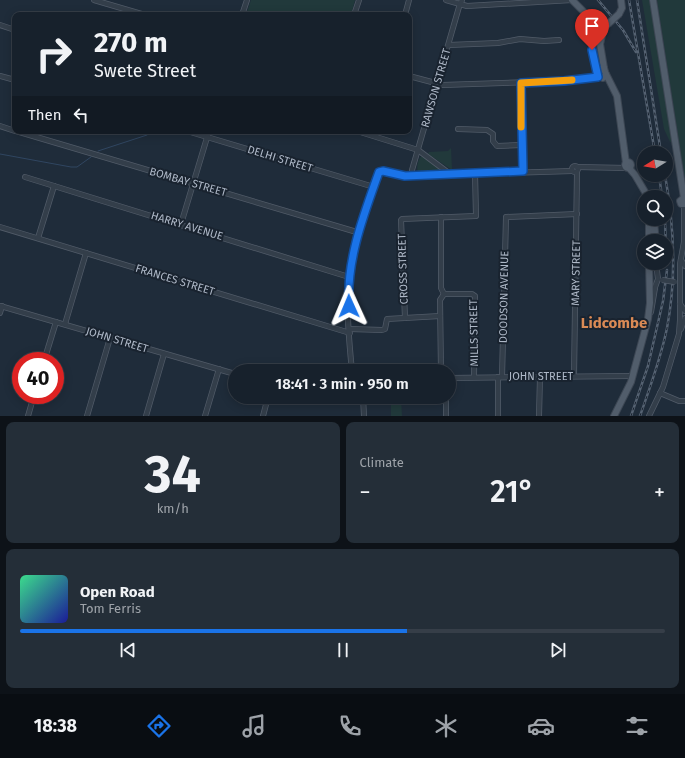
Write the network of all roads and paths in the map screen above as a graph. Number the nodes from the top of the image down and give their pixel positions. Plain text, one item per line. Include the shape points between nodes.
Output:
1 (94, 0) edge
2 (247, 0) edge
3 (359, 0) edge
4 (409, 0) edge
5 (446, 0) edge
6 (572, 0) edge
7 (621, 0) edge
8 (653, 0) edge
9 (461, 2) edge
10 (582, 8) junction
11 (135, 12) edge
12 (243, 12) edge
13 (355, 12) edge
14 (406, 12) edge
15 (593, 21) junction
16 (606, 25) junction
17 (0, 26) edge
18 (12, 29) edge
19 (560, 40) dead end
20 (592, 44) junction
21 (449, 45) junction
22 (602, 73) junction
23 (0, 76) edge
24 (412, 77) edge
25 (12, 79) edge
26 (521, 83) junction
27 (437, 84) junction
28 (0, 126) edge
29 (458, 129) dead end
30 (12, 130) edge
31 (27, 134) edge
32 (197, 134) edge
33 (208, 134) edge
34 (367, 134) edge
35 (207, 137) junction
36 (522, 145) junction
37 (418, 150) junction
38 (628, 165) junction
39 (575, 170) junction
40 (523, 171) junction
41 (475, 173) junction
42 (450, 174) junction
43 (412, 176) junction
44 (25, 177) dead end
45 (682, 178) junction
46 (192, 183) junction
47 (54, 186) junction
48 (374, 187) junction
49 (685, 187) edge
50 (644, 190) edge
51 (684, 201) edge
52 (577, 214) junction
53 (441, 217) junction
54 (181, 224) junction
55 (0, 227) edge
56 (684, 229) edge
57 (360, 233) junction
58 (38, 238) junction
59 (684, 239) edge
60 (86, 253) junction
61 (683, 259) edge
62 (685, 266) edge
63 (658, 270) edge
64 (649, 273) joint
65 (349, 276) junction
66 (660, 279) junction
67 (677, 282) junction
68 (655, 288) junction
69 (444, 294) junction
70 (650, 301) junction
71 (1, 306) edge
72 (682, 311) edge
73 (0, 313) edge
74 (440, 316) junction
75 (685, 316) edge
76 (405, 318) junction
77 (56, 322) junction
78 (65, 324) junction
79 (350, 331) junction
80 (644, 331) junction
81 (110, 338) junction
82 (675, 348) junction
83 (47, 352) edge
84 (164, 354) junction
85 (352, 364) edge
86 (442, 364) edge
87 (218, 369) junction
88 (228, 372) edge
89 (574, 376) junction
90 (632, 376) junction
91 (474, 377) junction
92 (500, 377) junction
93 (540, 377) junction
94 (456, 378) edge
95 (660, 393) junction
96 (685, 401) edge
97 (31, 404) edge
98 (266, 404) edge
99 (363, 404) edge
100 (446, 404) edge
101 (28, 416) edge
102 (87, 416) edge
103 (146, 416) edge
104 (205, 416) edge
105 (263, 416) edge
106 (364, 416) edge
107 (446, 416) edge
108 (498, 416) edge
109 (539, 416) edge
110 (614, 416) edge
111 (649, 416) edge

1 - 11 street
2 - 12 street
3 - 13 street
4 - 14 street
5 - 9 street
6 - 9 street via 467,6
6 - 10 main road
7 - 16 main road, bridge via 622,8 619,14
8 - 45 main road
9 - 21 street, RAWSON STREET
10 - 15 main road
10 - 16 main road
15 - 16 main road
15 - 20 main road via 595,29
16 - 20 main road via 597,32
16 - 22 main road via 600,44
17 - 18 street
19 - 21 street via 520,39 498,43
20 - 22 main road via 593,57
21 - 27 street, RAWSON STREET
22 - 26 street via 564,81
22 - 38 main road via 615,90
23 - 25 street
24 - 27 street
26 - 27 street
26 - 36 street
27 - 37 street, RAWSON STREET
28 - 30 street, BOMBAY STREET
29 - 36 street via 487,130 493,134 493,141 497,146
31 - 46 street, BOMBAY STREET
32 - 35 street, DELHI STREET
33 - 35 street
34 - 37 street
35 - 46 street
35 - 48 street, DELHI STREET
36 - 40 street
37 - 42 street
37 - 43 street, RAWSON STREET
38 - 39 street
38 - 50 main road
39 - 40 street
39 - 52 street, MARY STREET
40 - 41 street
41 - 42 street
41 - 53 street via 476,216
42 - 43 street
43 - 48 street via 379,172
44 - 47 street, HARRY AVENUE
45 - 49 main road
45 - 51 main road
46 - 54 street
46 - 57 street, BOMBAY STREET
47 - 54 street, HARRY AVENUE
47 - 58 street
48 - 57 street
51 - 56 street
52 - 89 street, MARY STREET
52 - 92 street, DOODSON AVENUE via 506,216
53 - 69 street via 440,288
53 - 76 street, CROSS STREET via 401,220
54 - 65 street, HARRY AVENUE
55 - 58 street, FRANCES STREET
56 - 59 street
57 - 65 street
58 - 60 street, FRANCES STREET
59 - 61 street
60 - 78 street
60 - 79 street, FRANCES STREET
61 - 62 street
61 - 67 street
63 - 66 street
64 - 70 main road
64 - 80 main road
65 - 79 street
66 - 67 street, bridge
66 - 68 street
67 - 72 street
68 - 70 street
68 - 80 street via 653,306
69 - 74 street via 440,300
69 - 91 street, MILLS STREET via 475,296
70 - 80 main road
71 - 73 street
71 - 77 street, JOHN STREET
72 - 75 street
72 - 82 street
74 - 76 street
74 - 86 street
75 - 82 street
76 - 79 street, FRANCES STREET via 386,319 384,329
77 - 78 street, JOHN STREET
77 - 83 street
78 - 81 street, JOHN STREET
79 - 85 street
80 - 90 main road
81 - 84 street, JOHN STREET
81 - 102 street
82 - 95 street
84 - 87 street, JOHN STREET
84 - 103 street
87 - 88 street, JOHN STREET
87 - 104 street
89 - 90 street, JOHN STREET
89 - 93 street, JOHN STREET
90 - 110 main road
91 - 92 street, JOHN STREET
91 - 94 street, JOHN STREET
92 - 93 street, JOHN STREET
92 - 108 street, DOODSON AVENUE
93 - 109 street
95 - 96 street
95 - 111 street
97 - 101 street
98 - 105 street
99 - 106 street
100 - 107 street

